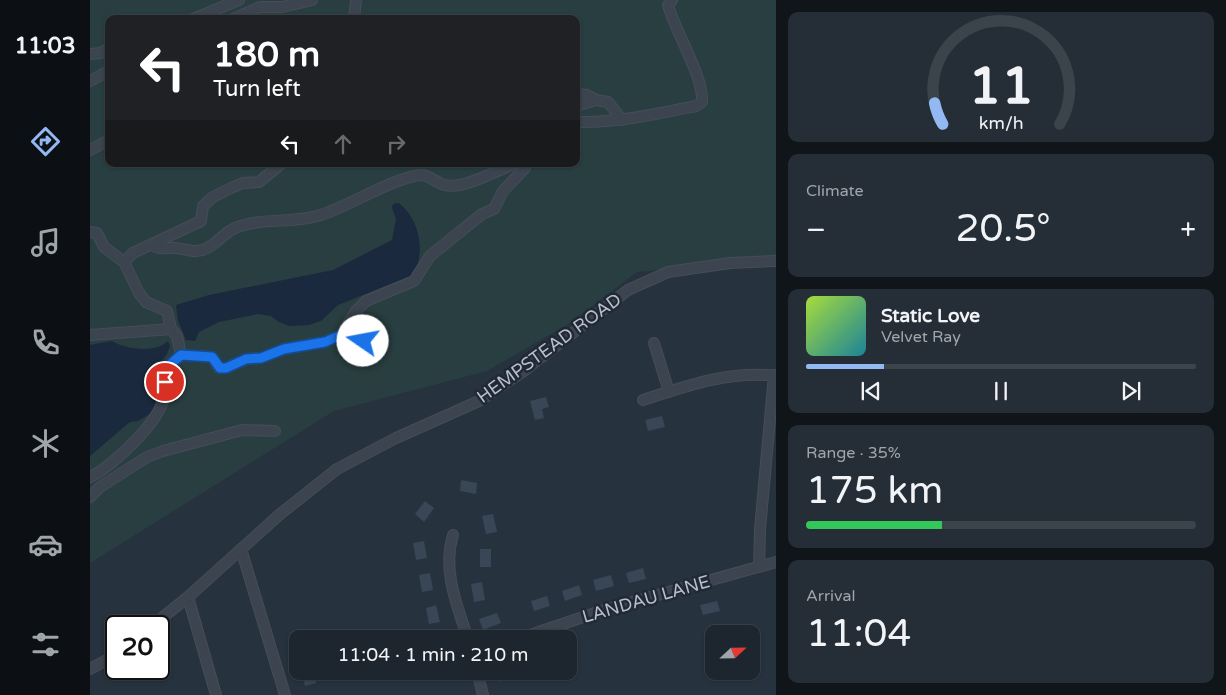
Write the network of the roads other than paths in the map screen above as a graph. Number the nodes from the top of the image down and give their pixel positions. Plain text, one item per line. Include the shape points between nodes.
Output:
1 (239, 0) edge
2 (312, 0) edge
3 (356, 0) edge
4 (672, 0) edge
5 (203, 15) edge
6 (242, 15) edge
7 (354, 15) edge
8 (105, 50) edge
9 (90, 54) edge
10 (105, 73) edge
11 (90, 81) edge
12 (580, 93) edge
13 (596, 100) junction
14 (580, 105) edge
15 (622, 120) junction
16 (580, 122) edge
17 (105, 142) edge
18 (90, 150) edge
19 (277, 167) edge
20 (507, 167) edge
21 (525, 167) edge
22 (90, 232) edge
23 (152, 245) junction
24 (776, 261) edge
25 (124, 262) junction
26 (171, 329) junction
27 (90, 335) edge
28 (341, 335) junction
29 (374, 342) dead end
30 (654, 342) dead end
31 (181, 355) junction
32 (775, 376) edge
33 (669, 392) junction
34 (643, 400) dead end
35 (275, 431) dead end
36 (90, 477) edge
37 (90, 497) edge
38 (453, 535) dead end
39 (241, 549) junction
40 (776, 562) edge
41 (759, 567) junction
42 (188, 597) junction
43 (166, 615) edge
44 (465, 630) edge
45 (545, 630) edge
46 (105, 661) edge
47 (90, 669) edge
48 (479, 680) edge
49 (216, 695) edge
50 (285, 695) edge
51 (483, 695) edge

1 - 5 street
2 - 6 street via 283,7 260,7
3 - 7 street
4 - 15 street via 668,5 674,26 696,72 702,102 696,106
8 - 9 street
10 - 11 street
12 - 13 street
13 - 14 street
13 - 15 street via 608,102
15 - 16 street
17 - 18 street
19 - 23 street via 259,182 243,183 213,197 203,206 202,221
20 - 23 street via 453,186 444,185 429,176 405,179 319,216 235,228 204,250 158,249
21 - 28 street via 497,199 494,208 430,256 414,281 366,301
22 - 25 street via 97,233 104,247
23 - 25 street via 133,253
24 - 39 street, HEMPSTEAD ROAD via 730,263 668,272 628,290 479,401 396,438 338,469
25 - 26 street via 146,302 167,311
26 - 27 street
26 - 31 street via 177,336
28 - 29 street
28 - 31 street via 325,342 246,359 226,368 220,368 212,357
30 - 33 street
31 - 36 street via 166,368 160,410 141,435 99,473
32 - 33 street via 739,376 700,382
32 - 41 street
33 - 34 street
35 - 37 street via 242,430 163,451 100,487
38 - 44 street via 447,553 453,592
39 - 42 street, HEMPSTEAD ROAD
39 - 50 street
40 - 41 street, LANDAU LANE
41 - 45 street, LANDAU LANE
42 - 43 street, HEMPSTEAD ROAD
42 - 49 street
46 - 47 street
48 - 51 street

